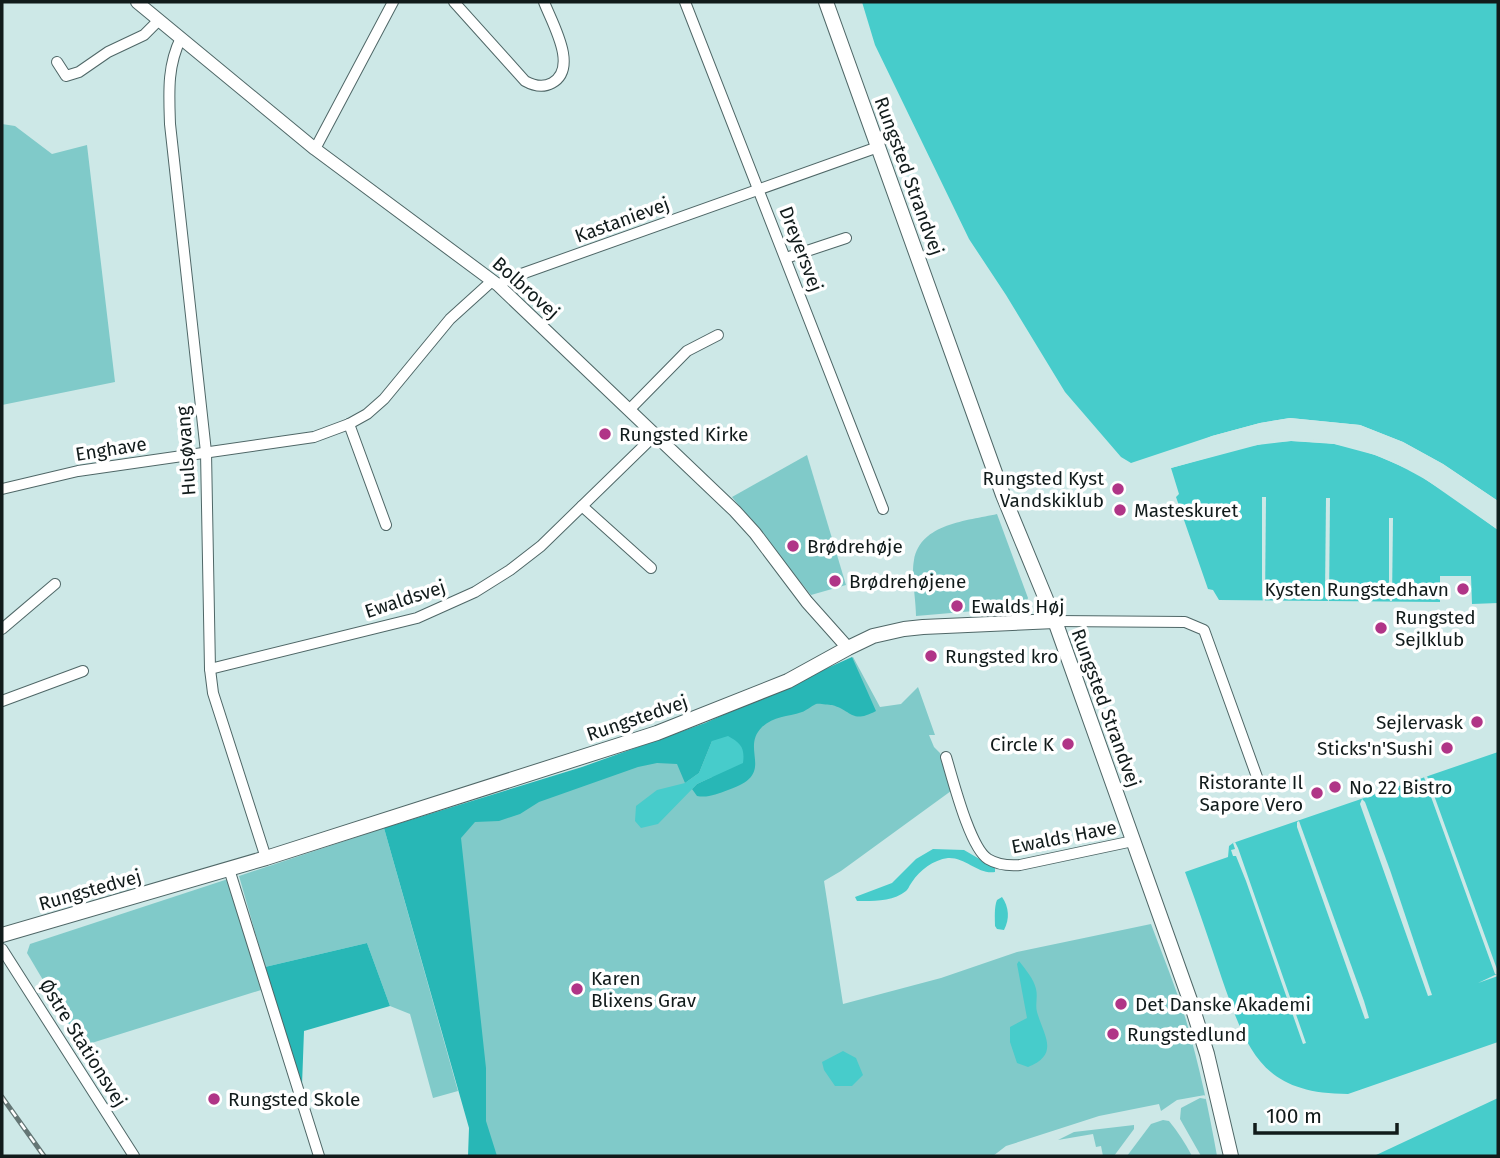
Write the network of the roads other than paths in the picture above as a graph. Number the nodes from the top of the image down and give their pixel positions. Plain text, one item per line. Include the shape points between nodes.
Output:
1 (137, 2) edge
2 (393, 2) edge
3 (454, 2) edge
4 (544, 2) edge
5 (685, 2) edge
6 (826, 2) edge
7 (159, 20) junction
8 (181, 38) junction
9 (57, 62) dead end
10 (878, 147) junction
11 (315, 149) junction
12 (759, 190) junction
13 (846, 238) dead end
14 (786, 258) junction
15 (495, 283) junction
16 (718, 335) dead end
17 (629, 410) junction
18 (349, 424) junction
19 (655, 435) junction
20 (206, 452) junction
21 (2, 489) edge
22 (582, 506) junction
23 (883, 509) dead end
24 (386, 525) dead end
25 (651, 568) dead end
26 (55, 584) dead end
27 (1055, 621) junction
28 (2, 629) edge
29 (848, 648) junction
30 (211, 669) junction
31 (83, 671) dead end
32 (2, 701) edge
33 (946, 757) dead end
34 (1258, 777) dead end
35 (1133, 841) junction
36 (267, 858) junction
37 (229, 869) junction
38 (2, 934) edge
39 (2, 949) edge
40 (134, 1156) edge
41 (319, 1156) edge
42 (1231, 1156) edge

1 - 7 street, Bolbrovej
2 - 11 street
3 - 4 street via 525,81 539,86 559,77 565,63
5 - 12 street, Dreyersvej
6 - 10 main road, Rungsted Strandvej
7 - 8 street, Bolbrovej
7 - 9 street via 144,35 79,72 66,76
8 - 11 street, Bolbrovej
8 - 20 street, Hulsøvang via 168,81 170,124
10 - 12 street, Kastanievej
10 - 27 main road, Rungsted Strandvej via 1003,495
11 - 15 street, Bolbrovej
12 - 14 street, Dreyersvej
12 - 15 street, Kastanievej
13 - 14 street
14 - 23 street, Dreyersvej
15 - 17 street, Bolbrovej
15 - 18 street, Enghave via 450,319 384,399
16 - 17 street via 687,351
17 - 19 street, Bolbrovej
18 - 20 street, Enghave via 314,437
18 - 24 street
19 - 22 street, Ewaldsvej
19 - 29 street, Bolbrovej via 742,518
20 - 21 street, Enghave via 78,471
20 - 30 street, Hulsøvang
22 - 25 street
22 - 30 street, Ewaldsvej via 510,570 445,607
26 - 28 street
27 - 29 main road, Rungstedvej via 904,629
27 - 34 street via 1185,622 1204,630
27 - 35 main road, Rungsted Strandvej
29 - 36 main road, Rungstedvej via 788,681 657,733
30 - 36 street, Hulsøvang via 213,693
31 - 32 street
33 - 35 street, Ewalds Have via 974,844 985,858 1004,866 1020,865
35 - 42 main road, Rungsted Strandvej via 1207,1054
36 - 37 main road, Rungstedvej
37 - 38 main road, Rungstedvej
37 - 41 street
39 - 40 street, Østre Stationsvej

